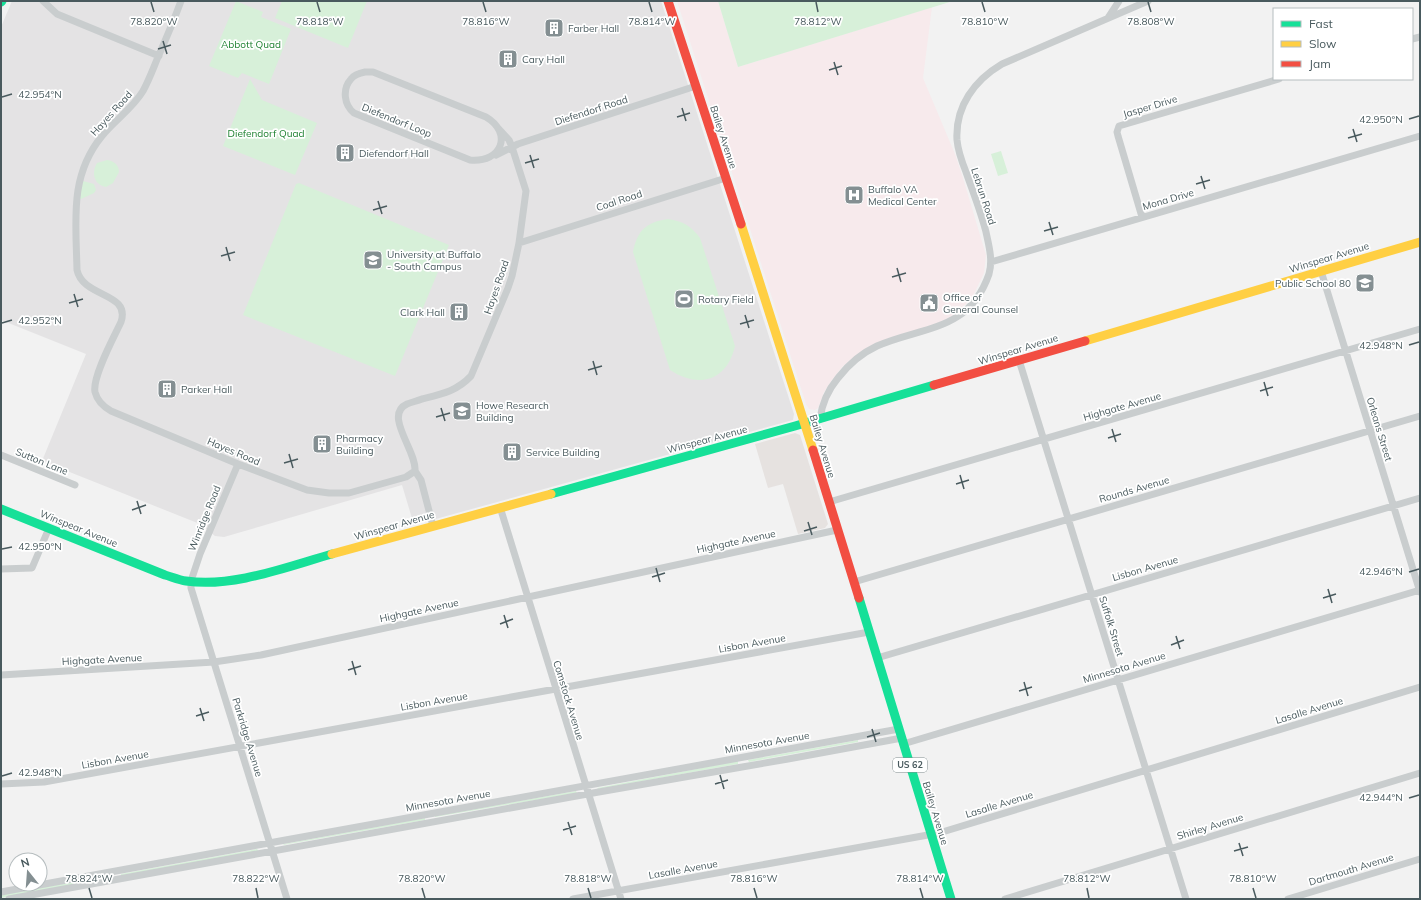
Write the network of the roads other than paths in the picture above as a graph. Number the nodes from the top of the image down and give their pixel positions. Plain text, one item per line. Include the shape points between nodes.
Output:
1 (43, 1) edge
2 (182, 1) edge
3 (668, 1) edge
4 (1119, 1) edge
5 (1148, 1) edge
6 (1108, 18) junction
7 (159, 56) junction
8 (1276, 80) edge
9 (696, 86) junction
10 (498, 128) junction
11 (1420, 136) edge
12 (512, 147) junction
13 (494, 156) junction
14 (726, 178) junction
15 (1142, 217) junction
16 (1420, 242) edge
17 (520, 243) junction
18 (991, 262) junction
19 (1321, 271) junction
20 (1420, 329) edge
21 (1345, 350) junction
22 (1019, 360) junction
23 (1420, 416) edge
24 (820, 419) junction
25 (805, 424) junction
26 (1370, 431) junction
27 (1043, 439) junction
28 (1, 456) edge
29 (238, 464) junction
30 (415, 471) junction
31 (75, 485) dead end
32 (1420, 498) edge
33 (829, 502) junction
34 (1393, 506) junction
35 (500, 507) junction
36 (1, 509) edge
37 (1068, 519) junction
38 (433, 526) junction
39 (49, 528) junction
40 (837, 530) junction
41 (1, 569) edge
42 (191, 581) junction
43 (854, 582) junction
44 (1420, 591) edge
45 (1092, 594) junction
46 (527, 596) junction
47 (869, 632) junction
48 (877, 658) junction
49 (214, 662) junction
50 (1, 675) edge
51 (1118, 679) junction
52 (1420, 687) edge
53 (555, 689) junction
54 (901, 737) junction
55 (240, 746) junction
56 (742, 757) junction
57 (744, 767) junction
58 (1146, 770) junction
59 (1420, 773) edge
60 (1, 784) edge
61 (585, 786) junction
62 (588, 794) junction
63 (429, 814) junction
64 (431, 823) junction
65 (931, 834) junction
66 (269, 842) junction
67 (1170, 848) junction
68 (272, 852) junction
69 (1420, 859) edge
70 (116, 870) junction
71 (118, 879) junction
72 (618, 891) junction
73 (1, 892) edge
74 (9, 899) edge
75 (287, 899) edge
76 (573, 899) edge
77 (621, 899) edge
78 (951, 899) edge
79 (1005, 899) edge
80 (1186, 899) edge
81 (1288, 899) edge

1 - 7 street via 57,14
2 - 7 street, Hayes Road
3 - 9 street, Bailey Avenue / US 62
4 - 6 street
5 - 6 street, Lebrun Road
6 - 18 street, Lebrun Road via 1002,64 978,82 966,98 960,116 957,140 984,227
7 - 29 street, Hayes Road via 138,98 102,136 91,152 81,173 78,187 76,270 86,285 117,302 122,315 98,374 95,392 104,406 110,410
8 - 15 street, Jasper Drive via 1120,126 1117,132
9 - 12 street, Diefendorf Road
9 - 14 street, Bailey Avenue / US 62
10 - 12 street, Hayes Road
10 - 13 street via 500,146
10 - 13 street, Diefendorf Loop via 486,117 373,72 354,76 346,89 348,107 354,113 465,158 475,160
11 - 15 street, Mona Drive
12 - 13 street, Diefendorf Road
12 - 17 street, Hayes Road via 526,191
14 - 17 street, Coal Road
14 - 25 street, Bailey Avenue / US 62
15 - 18 street, Mona Drive
16 - 19 street, Winspear Avenue
17 - 30 street, Hayes Road via 508,288 471,376 454,390 408,403 398,415 413,456
18 - 24 street, Lebrun Road via 989,274 976,298 961,314 936,328 877,346 849,366 835,381 824,401
19 - 21 street, Orleans Street
19 - 22 street, Winspear Avenue
20 - 21 street, Highgate Avenue
21 - 26 street, Orleans Street
21 - 27 street, Highgate Avenue
22 - 24 street, Winspear Avenue
22 - 27 street, Suffolk Street
23 - 26 street, Rounds Avenue
24 - 25 street, Winspear Avenue
25 - 33 street, Bailey Avenue / US 62
25 - 35 street, Winspear Avenue
26 - 34 street, Orleans Street
26 - 37 street, Rounds Avenue
27 - 33 street, Highgate Avenue
27 - 37 street, Suffolk Street
28 - 31 street, Sutton Lane
29 - 30 street, Hayes Road via 298,488 330,493 358,491 406,477
29 - 42 street, Winridge Road
30 - 38 street via 421,480
32 - 34 street, Lisbon Avenue
33 - 40 street, Bailey Avenue / US 62
34 - 44 street, Orleans Street
34 - 45 street, Lisbon Avenue
35 - 38 street, Winspear Avenue
35 - 46 street, Comstock Avenue
36 - 39 street, Winspear Avenue
37 - 43 street, Rounds Avenue
37 - 45 street, Suffolk Street
38 - 42 street, Winspear Avenue via 247,577 218,582
39 - 41 street via 32,568
39 - 42 street, Winspear Avenue via 165,575
40 - 43 street, Bailey Avenue / US 62
40 - 46 street, Highgate Avenue
42 - 49 street, Parkridge Avenue
43 - 47 street, Bailey Avenue / US 62
44 - 51 street, Minnesota Avenue
45 - 48 street, Lisbon Avenue
45 - 51 street, Suffolk Street
46 - 49 street, Highgate Avenue via 261,655
46 - 53 street, Comstock Avenue
47 - 48 street, Bailey Avenue / US 62
47 - 53 street, Lisbon Avenue
48 - 54 street, Bailey Avenue / US 62
49 - 50 street, Highgate Avenue
49 - 55 street, Parkridge Avenue
51 - 54 street, Minnesota Avenue
51 - 58 street, Suffolk Street
52 - 58 street, Lasalle Avenue
53 - 55 street, Lisbon Avenue
53 - 61 street, Comstock Avenue
54 - 56 street, Minnesota Avenue
54 - 57 street, Minnesota Avenue
54 - 65 street, Bailey Avenue / US 62
55 - 60 street, Lisbon Avenue via 44,782
55 - 66 street, Parkridge Avenue
56 - 57 street
56 - 61 street, Minnesota Avenue
57 - 62 street, Minnesota Avenue
58 - 65 street, Lasalle Avenue
58 - 67 street, Suffolk Street
59 - 67 street, Shirley Avenue
61 - 62 street, Comstock Avenue
61 - 63 street, Minnesota Avenue
62 - 64 street, Minnesota Avenue
62 - 72 street, Comstock Avenue
63 - 64 street
63 - 66 street, Minnesota Avenue
64 - 68 street, Minnesota Avenue
65 - 72 street, Lasalle Avenue
65 - 78 street, Bailey Avenue / US 62
66 - 68 street, Parkridge Avenue
66 - 70 street, Minnesota Avenue
67 - 79 street, Shirley Avenue
67 - 80 street, Suffolk Street
68 - 71 street, Minnesota Avenue
68 - 75 street, Parkridge Avenue
69 - 81 street, Dartmouth Avenue
70 - 71 street
70 - 73 street, Minnesota Avenue
71 - 74 street, Minnesota Avenue
72 - 76 street, Lasalle Avenue
72 - 77 street, Comstock Avenue

